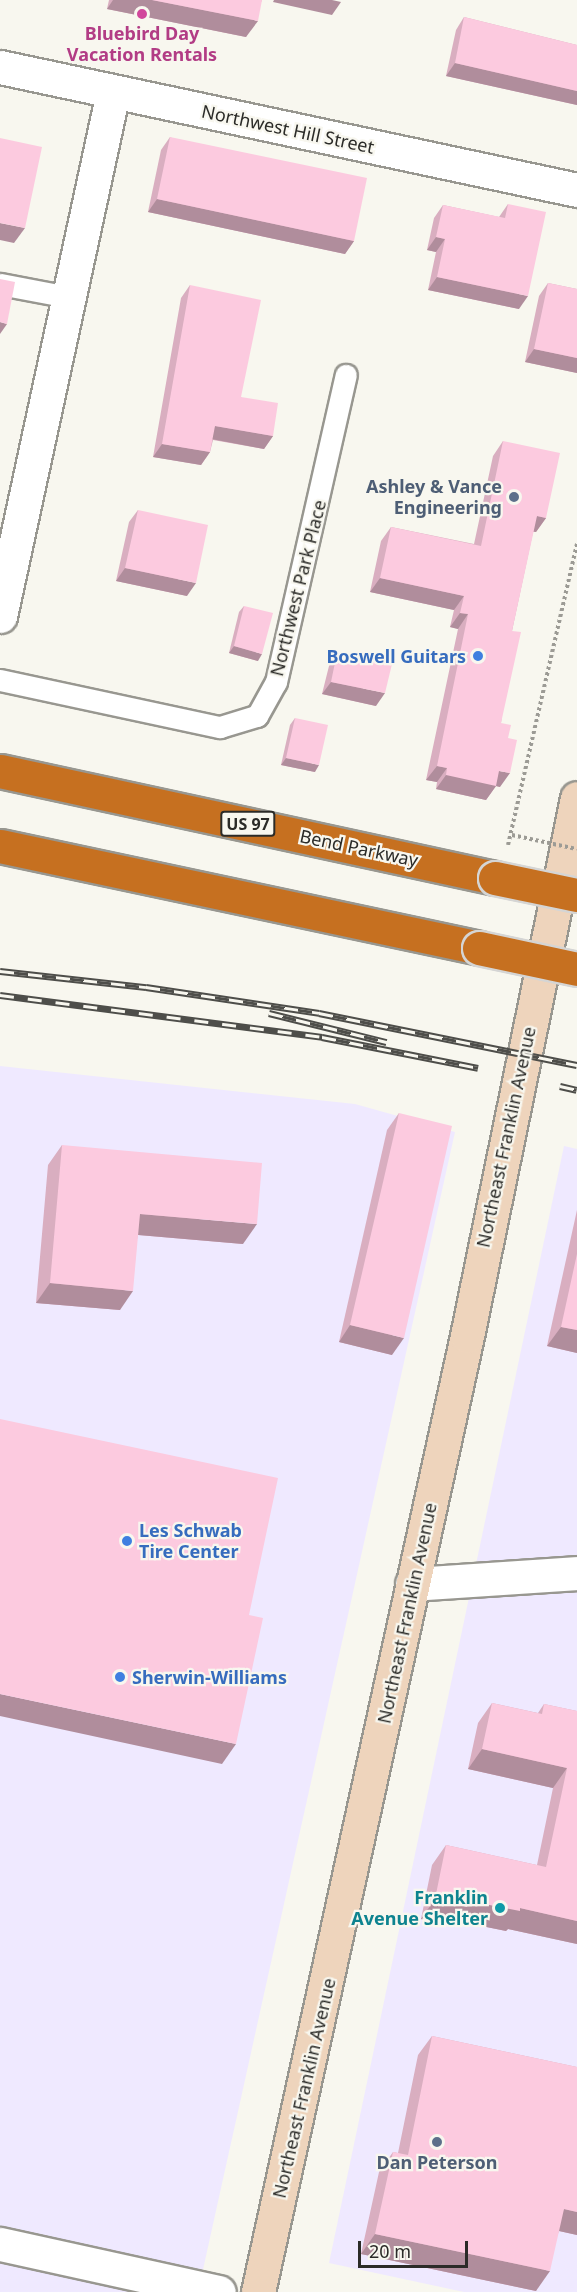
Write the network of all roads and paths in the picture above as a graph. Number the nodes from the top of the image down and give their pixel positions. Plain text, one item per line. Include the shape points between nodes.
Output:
1 (0, 67) edge
2 (113, 92) junction
3 (577, 190) edge
4 (0, 284) edge
5 (69, 297) junction
6 (346, 375) dead end
7 (577, 544) edge
8 (0, 616) edge
9 (0, 680) edge
10 (0, 771) edge
11 (577, 798) edge
12 (512, 836) junction
13 (0, 846) edge
14 (577, 849) edge
15 (495, 878) junction
16 (577, 895) edge
17 (577, 969) edge
18 (577, 1573) edge
19 (412, 1584) junction
20 (0, 2244) edge
21 (219, 2292) edge
22 (258, 2292) edge

1 - 2 street, Northwest Hill Street
2 - 3 street, Northwest Hill Street
2 - 5 street
4 - 5 lane
5 - 8 street
6 - 9 lane, Northwest Park Place via 276,682 257,716 220,727
7 - 12 path
10 - 15 highway, Bend Parkway / US 97
11 - 19 street, Northeast Franklin Avenue
12 - 14 path, bridge
12 - 15 path
13 - 17 highway, bridge
15 - 16 highway, Bend Parkway / US 97, bridge
18 - 19 street
19 - 22 street, Northeast Franklin Avenue
20 - 21 street

